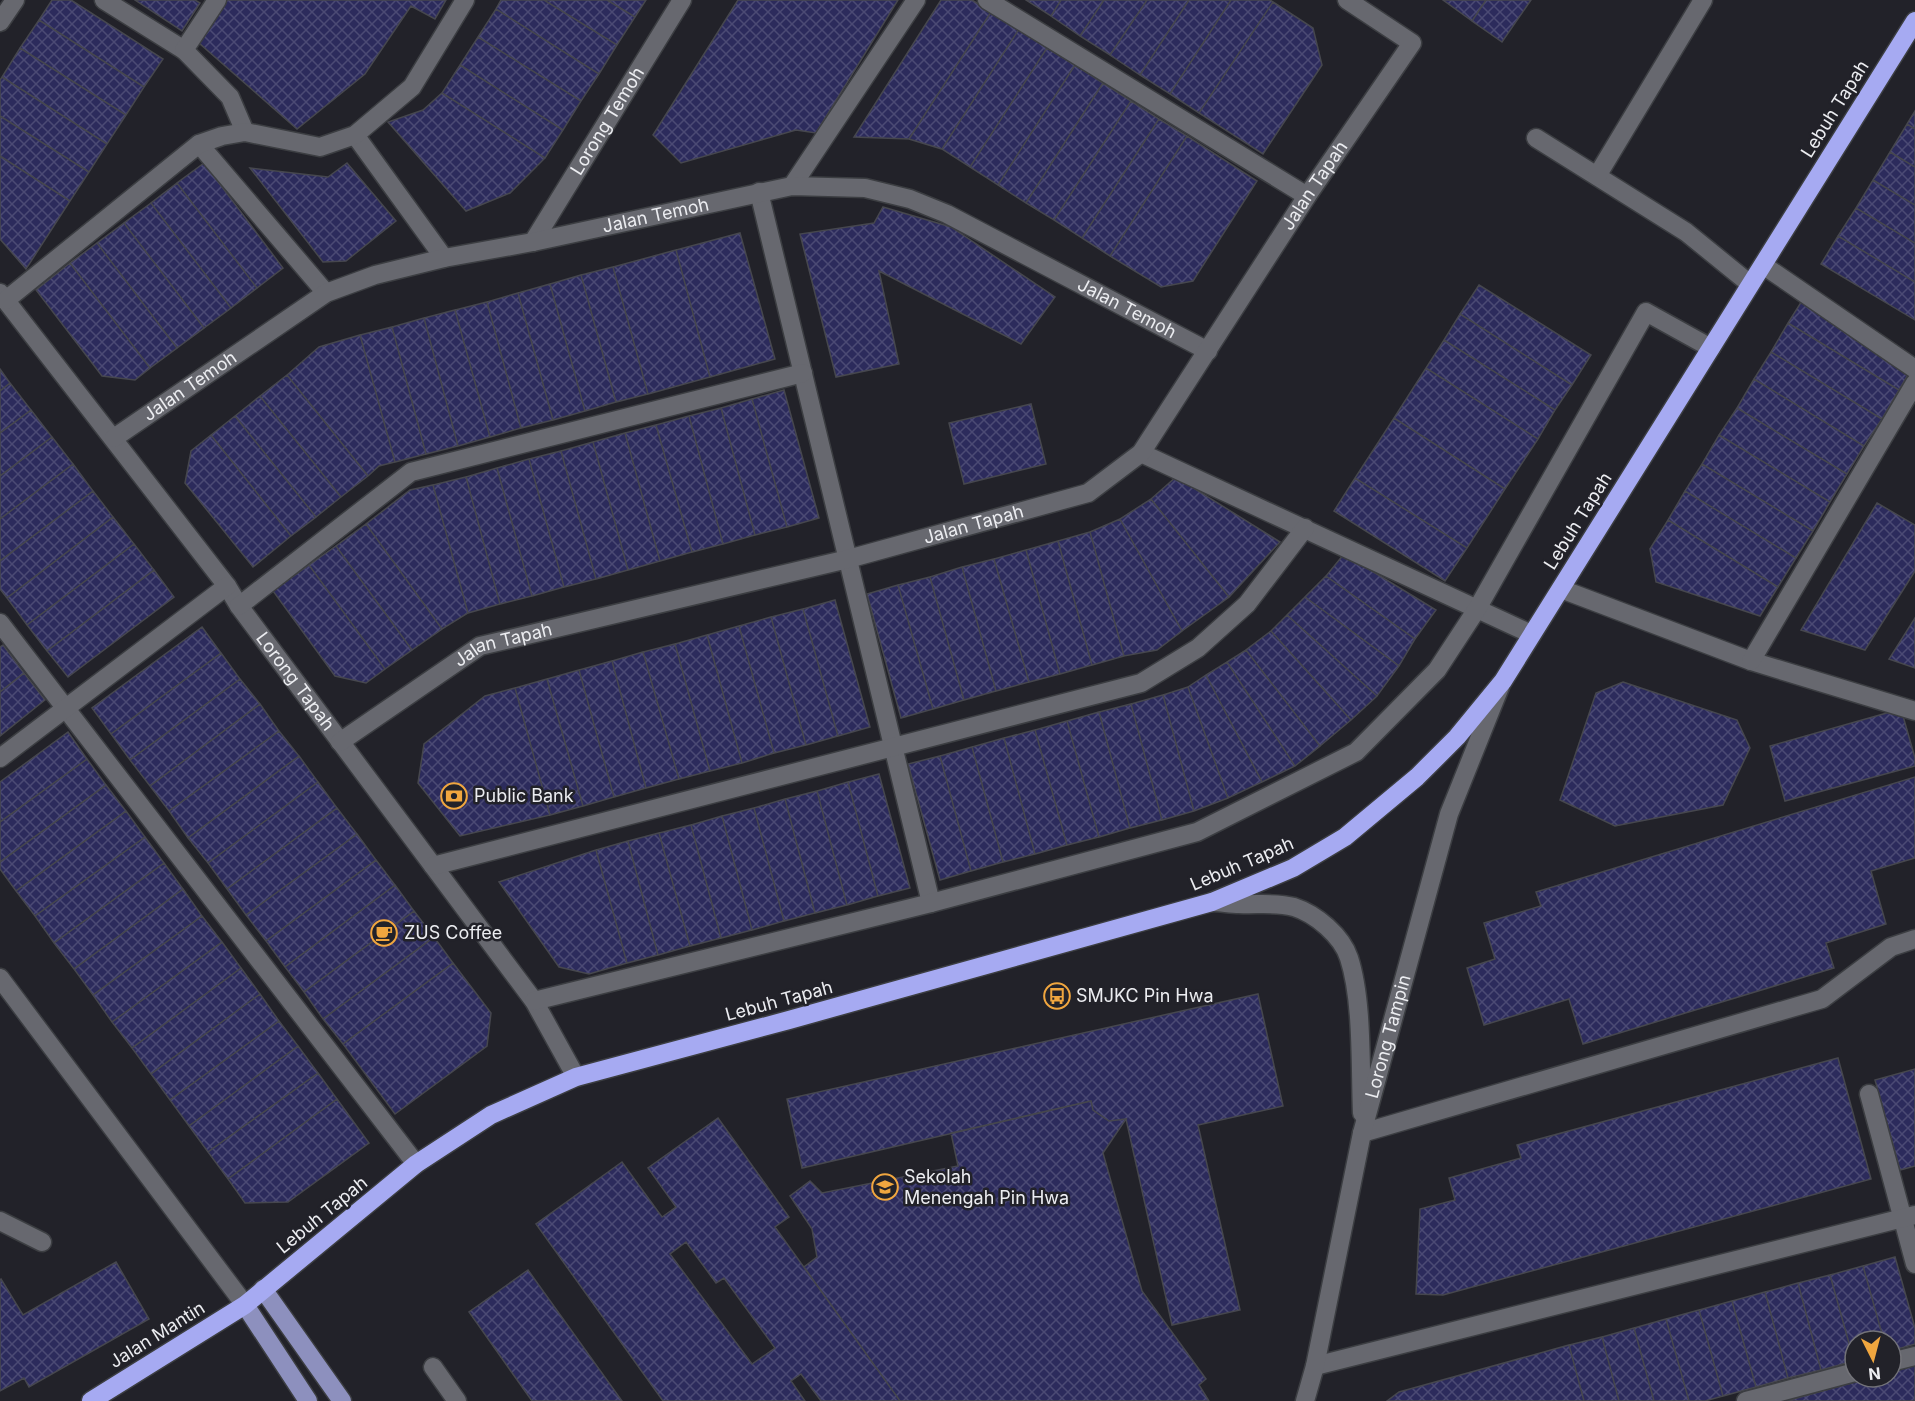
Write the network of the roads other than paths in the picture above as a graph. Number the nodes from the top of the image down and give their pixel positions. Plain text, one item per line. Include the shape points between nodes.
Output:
1 (15, 0) edge
2 (104, 0) edge
3 (218, 0) edge
4 (465, 0) edge
5 (682, 0) edge
6 (916, 0) edge
7 (987, 0) edge
8 (1347, 0) edge
9 (1703, 0) edge
10 (1915, 21) edge
11 (0, 22) edge
12 (184, 50) junction
13 (245, 132) junction
14 (355, 135) junction
15 (1536, 138) dead end
16 (199, 144) junction
17 (1596, 176) junction
18 (792, 186) junction
19 (759, 192) junction
20 (1307, 196) junction
21 (533, 242) junction
22 (444, 258) junction
23 (1763, 265) junction
24 (1750, 284) junction
25 (326, 292) junction
26 (3, 296) edge
27 (1711, 348) junction
28 (1208, 351) junction
29 (1915, 369) edge
30 (803, 373) junction
31 (1911, 390) edge
32 (1915, 416) edge
33 (114, 438) junction
34 (1141, 453) junction
35 (1305, 528) junction
36 (848, 559) junction
37 (227, 586) junction
38 (1561, 589) junction
39 (239, 606) junction
40 (1477, 609) junction
41 (0, 623) edge
42 (1532, 634) junction
43 (1751, 661) junction
44 (1503, 681) junction
45 (66, 708) junction
46 (1915, 711) edge
47 (340, 742) junction
48 (894, 747) junction
49 (0, 758) edge
50 (433, 866) junction
51 (1212, 902) junction
52 (931, 903) junction
53 (1915, 939) edge
54 (0, 978) edge
55 (534, 1001) junction
56 (576, 1077) junction
57 (1869, 1094) dead end
58 (1362, 1133) junction
59 (416, 1164) junction
60 (1909, 1217) edge
61 (0, 1221) edge
62 (42, 1242) dead end
63 (1915, 1264) edge
64 (263, 1289) junction
65 (244, 1305) junction
66 (1315, 1366) junction
67 (433, 1367) dead end
68 (1843, 1375) edge
69 (91, 1401) edge
70 (308, 1401) edge
71 (342, 1401) edge
72 (457, 1401) edge
73 (1305, 1401) edge
74 (1746, 1401) edge

1 - 11 street
2 - 12 street
3 - 12 street
4 - 14 street via 412,87
5 - 21 street, Lorong Temoh
6 - 18 street
7 - 20 street
8 - 20 street, Jalan Tapah via 1412,44
9 - 17 street
10 - 23 highway, Lebuh Tapah
12 - 13 street via 230,97
13 - 14 street via 320,147
13 - 16 street
14 - 22 street
15 - 17 street
16 - 25 street
16 - 26 street
17 - 24 street via 1686,232
18 - 19 street, Jalan Temoh
18 - 28 street, Jalan Temoh via 865,188 910,199 947,214
19 - 21 street, Jalan Temoh
19 - 30 street
20 - 28 street, Jalan Tapah
21 - 22 street, Jalan Temoh
22 - 25 street, Jalan Temoh
23 - 24 highway, Lebuh Tapah
23 - 29 street
24 - 27 highway, Lebuh Tapah
25 - 33 street, Jalan Temoh
26 - 33 street, Lorong Tapah
27 - 38 highway, Lebuh Tapah
27 - 40 street via 1646,312
28 - 34 street, Jalan Tapah
30 - 36 street
30 - 39 street via 411,471
31 - 32 street
31 - 43 street
33 - 37 street, Lorong Tapah
34 - 35 street
34 - 36 street, Jalan Tapah via 1088,493
35 - 40 street
35 - 48 street via 1247,604 1198,648 1141,683
36 - 47 street, Jalan Tapah via 480,646
36 - 48 street
37 - 39 street, Lorong Tapah
37 - 45 street
38 - 42 highway, Lebuh Tapah
38 - 43 street
39 - 47 street, Lorong Tapah
40 - 42 street
40 - 52 street via 1437,670 1356,752 1197,832
41 - 45 street
42 - 44 highway, Lebuh Tapah
43 - 46 street
44 - 51 highway, Lebuh Tapah via 1458,737 1417,777 1344,837 1293,868
44 - 58 street, Lorong Tampin via 1449,814
45 - 49 street
45 - 59 street
47 - 50 street, Lorong Tapah
48 - 50 street
48 - 52 street
50 - 55 street, Lorong Tapah
51 - 56 highway, Lebuh Tapah
51 - 58 street via 1267,903 1294,908 1318,918 1349,957 1357,996
52 - 55 street
53 - 58 street via 1891,947 1822,999
54 - 65 street
55 - 56 street, Lorong Tapah
56 - 59 highway, Lebuh Tapah via 491,1115
57 - 60 street
58 - 66 street, Lorong Tampin
59 - 64 highway, Lebuh Tapah
60 - 63 street
60 - 66 street
61 - 62 street
64 - 65 highway, Lebuh Tapah
64 - 71 main road
65 - 69 highway, Jalan Mantin
65 - 70 main road
66 - 73 street, Lorong Tampin
67 - 72 street
68 - 74 street

